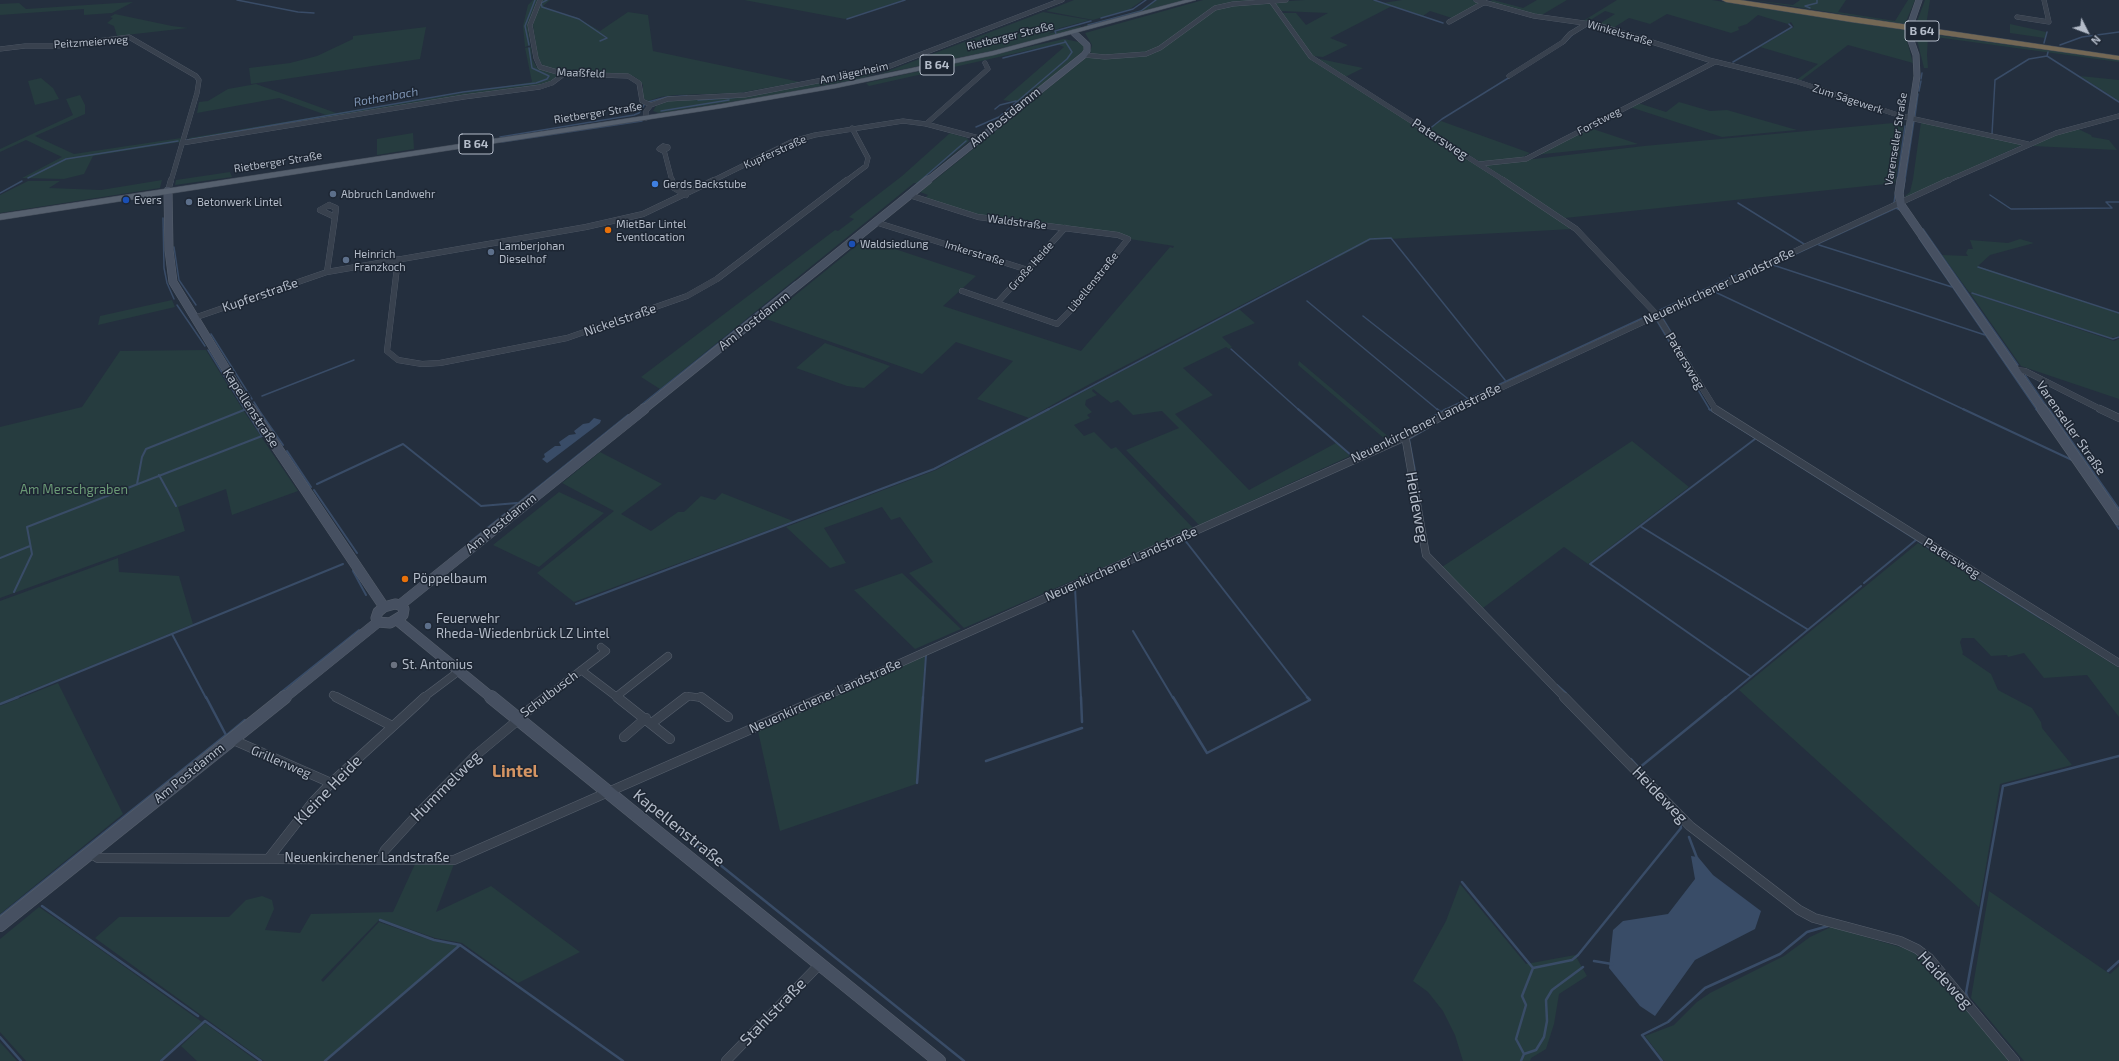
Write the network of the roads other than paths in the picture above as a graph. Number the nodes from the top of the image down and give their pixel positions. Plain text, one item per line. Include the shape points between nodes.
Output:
1 (540, 0) edge
2 (1062, 0) edge
3 (1193, 0) edge
4 (1286, 0) edge
5 (1476, 0) edge
6 (1726, 0) edge
7 (1740, 0) edge
8 (1919, 0) edge
9 (2044, 0) edge
10 (1271, 1) junction
11 (1486, 1) edge
12 (2017, 18) dead end
13 (1449, 22) dead end
14 (1588, 23) junction
15 (1074, 33) junction
16 (0, 49) edge
17 (1084, 55) junction
18 (2119, 57) edge
19 (1715, 62) junction
20 (985, 63) dead end
21 (564, 74) junction
22 (1508, 76) dead end
23 (651, 105) junction
24 (2119, 116) edge
25 (646, 118) junction
26 (1911, 118) junction
27 (926, 124) junction
28 (852, 128) junction
29 (979, 138) junction
30 (182, 143) junction
31 (2028, 144) junction
32 (664, 150) dead end
33 (1479, 164) junction
34 (168, 191) junction
35 (686, 195) junction
36 (908, 196) junction
37 (1900, 202) junction
38 (0, 217) edge
39 (335, 217) dead end
40 (876, 222) junction
41 (1066, 228) junction
42 (1128, 239) joint
43 (398, 259) junction
44 (1028, 270) junction
45 (327, 272) junction
46 (962, 291) dead end
47 (997, 303) junction
48 (1657, 315) junction
49 (194, 318) junction
50 (2014, 370) junction
51 (2119, 418) edge
52 (1403, 438) junction
53 (2119, 520) edge
54 (400, 605) junction
55 (384, 607) junction
56 (397, 620) junction
57 (378, 622) junction
58 (601, 647) dead end
59 (668, 656) dead end
60 (2119, 663) edge
61 (581, 670) junction
62 (459, 671) junction
63 (333, 695) dead end
64 (617, 696) junction
65 (728, 717) dead end
66 (517, 720) junction
67 (649, 721) junction
68 (392, 726) junction
69 (624, 737) dead end
70 (231, 739) junction
71 (670, 739) dead end
72 (331, 783) junction
73 (608, 793) junction
74 (90, 853) junction
75 (269, 858) junction
76 (380, 858) junction
77 (0, 925) edge
78 (820, 964) junction
79 (726, 1061) edge
80 (939, 1061) edge
81 (2015, 1061) edge

1 - 21 street, Maaßfeld via 530,26 536,58 540,67
2 - 23 street, Am Jägerheim via 880,69 745,95 674,98
3 - 15 main road, Rietberger Straße / B 64
4 - 10 street
5 - 11 street, Winkelstraße
6 - 18 highway, B 64 via 1858,22
7 - 18 highway, B 64
8 - 26 street, Varenseller Straße, bridge via 1909,34 1918,68
9 - 12 street via 2049,22
10 - 17 street via 1212,9 1149,53 1105,57
10 - 33 street, Patersweg via 1311,57
11 - 13 street
11 - 14 street, Winkelstraße via 1534,16
14 - 19 street, Winkelstraße
14 - 22 street via 1570,34 1563,42
15 - 17 street via 1088,45
15 - 25 main road, Rietberger Straße / B 64 via 972,58 841,85
16 - 30 street, Peitzmeierweg via 132,38 198,78 197,93
17 - 29 street, Am Postdamm
19 - 26 street, Zum Sägewerk via 1788,80
19 - 33 street, Forstweg via 1526,158
20 - 27 street via 988,69
21 - 23 street, Maaßfeld via 628,76 639,83 642,101
21 - 30 street via 552,83 540,87 456,98
23 - 25 street via 646,111
24 - 31 street, Neuenkirchener Landstraße via 2056,133
25 - 34 main road, Rietberger Straße / B 64
26 - 31 street, Zum Sägewerk
26 - 37 street, Varenseller Straße via 1899,193
27 - 28 street, Kupferstraße via 896,122
27 - 29 street, Kupferstraße
28 - 35 street, Kupferstraße via 793,141
28 - 43 street, Nickelstraße via 868,158 866,166 716,279 687,296 567,338 440,363 422,364 398,360 388,351 387,339
29 - 36 street, Am Postdamm
30 - 34 street, Peitzmeierweg
31 - 37 street, Neuenkirchener Landstraße
32 - 35 street via 674,188
33 - 48 street, Patersweg via 1576,229
34 - 38 main road, Rietberger Straße / B 64
34 - 49 street, Kapellenstraße via 172,276
35 - 43 street, Kupferstraße via 652,210 622,219
36 - 40 street, Am Postdamm
36 - 41 street, Waldstraße via 978,217
37 - 48 street, Neuenkirchener Landstraße
37 - 50 street, Varenseller Straße
39 - 45 street
40 - 44 street, Imkerstraße
40 - 54 street, Am Postdamm
41 - 42 street, Waldstraße via 1118,235
41 - 44 street, Große Heide
42 - 47 street, Libellenstraße via 1057,324
43 - 45 street, Kupferstraße
44 - 47 street, Große Heide
45 - 49 street, Kupferstraße
46 - 47 street
48 - 52 street, Neuenkirchener Landstraße via 1466,402
48 - 60 street, Patersweg via 1718,412
49 - 55 street, Kapellenstraße via 247,403
50 - 51 street, Varenseller Straße via 2025,371
50 - 53 street, Varenseller Straße
52 - 73 street, Neuenkirchener Landstraße
52 - 81 street, Heideweg via 1406,441 1426,555 1690,826 1799,910 1900,940 1917,949 1929,958
54 - 55 street
54 - 56 street via 404,609 403,615
55 - 57 street via 378,612
56 - 57 street via 383,624
56 - 62 street, Kapellenstraße
57 - 70 street, Am Postdamm
58 - 61 street, Schulbusch via 606,651
59 - 64 street
61 - 64 street, Schulbusch
61 - 66 street, Schulbusch
62 - 66 street, Kapellenstraße
62 - 68 street, Kleine Heide
63 - 68 street
64 - 67 street, Schulbusch
65 - 67 street via 700,696 687,696
66 - 73 street, Kapellenstraße
66 - 76 street, Hummelweg via 476,755 390,844
67 - 69 street
67 - 71 street, Schulbusch
68 - 72 street, Kleine Heide
70 - 72 street, Grillenweg
70 - 74 street, Am Postdamm
72 - 75 street, Kleine Heide
73 - 76 street, Neuenkirchener Landstraße via 454,860
73 - 78 street, Kapellenstraße
74 - 75 street, Neuenkirchener Landstraße via 98,858
74 - 77 street, Am Postdamm
75 - 76 street, Neuenkirchener Landstraße
78 - 79 street, Stahlstraße
78 - 80 street, Kapellenstraße

